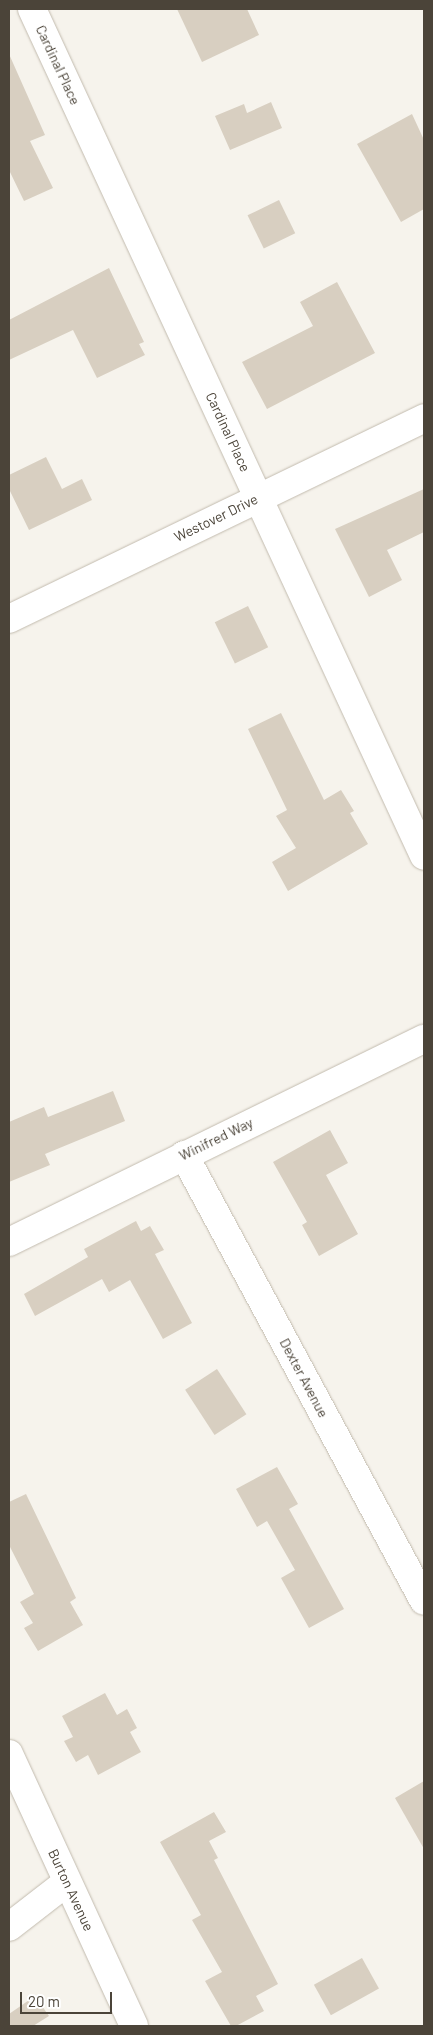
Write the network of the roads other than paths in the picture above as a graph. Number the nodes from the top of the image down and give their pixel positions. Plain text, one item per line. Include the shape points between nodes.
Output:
1 (32, 9) edge
2 (424, 418) edge
3 (258, 498) junction
4 (9, 618) edge
5 (424, 856) edge
6 (424, 1039) edge
7 (184, 1154) junction
8 (9, 1242) edge
9 (424, 1601) edge
10 (9, 1754) edge
11 (67, 1882) junction
12 (9, 1927) edge
13 (134, 2026) edge

1 - 3 street, Cardinal Place
2 - 3 street, Westover Drive
3 - 4 street, Westover Drive
3 - 5 street, Cardinal Place
6 - 7 street, Winifred Way
7 - 8 street, Winifred Way
7 - 9 street, Dexter Avenue
10 - 11 street, Burton Avenue
11 - 12 street
11 - 13 street, Burton Avenue

